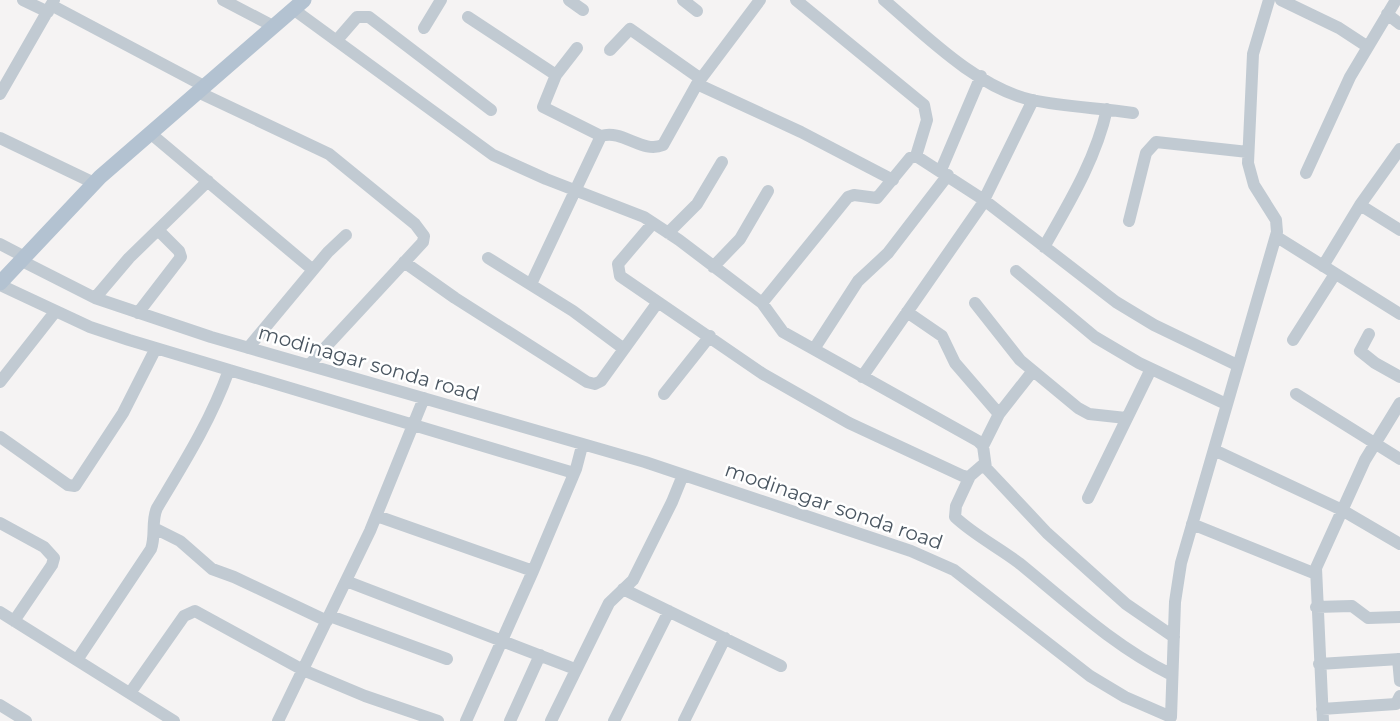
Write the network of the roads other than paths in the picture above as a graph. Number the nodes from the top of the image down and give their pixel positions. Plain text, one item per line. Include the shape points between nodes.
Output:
1 (23, 0) edge
2 (223, 0) edge
3 (441, 0) edge
4 (569, 0) edge
5 (683, 0) edge
6 (760, 0) edge
7 (796, 0) edge
8 (884, 0) edge
9 (1269, 0) edge
10 (1281, 0) edge
11 (1396, 0) edge
12 (298, 5) edge
13 (51, 6) edge
14 (583, 10) dead end
15 (697, 11) dead end
16 (1387, 14) junction
17 (468, 17) dead end
18 (1400, 24) edge
19 (273, 26) junction
20 (424, 28) dead end
21 (337, 40) junction
22 (1368, 47) junction
23 (577, 48) dead end
24 (610, 50) dead end
25 (556, 75) junction
26 (981, 76) junction
27 (699, 81) junction
28 (201, 89) junction
29 (0, 94) edge
30 (1033, 100) junction
31 (1107, 109) junction
32 (491, 110) dead end
33 (1133, 113) dead end
34 (150, 133) junction
35 (601, 135) junction
36 (0, 138) edge
37 (1400, 149) edge
38 (1248, 152) junction
39 (916, 156) junction
40 (722, 162) dead end
41 (945, 173) junction
42 (1306, 173) dead end
43 (893, 180) junction
44 (208, 181) junction
45 (94, 183) junction
46 (575, 190) junction
47 (768, 191) dead end
48 (984, 200) junction
49 (1359, 205) junction
50 (1130, 221) dead end
51 (653, 223) junction
52 (158, 230) junction
53 (1400, 230) edge
54 (668, 233) junction
55 (346, 235) dead end
56 (1276, 237) junction
57 (0, 244) edge
58 (1044, 247) junction
59 (488, 258) dead end
60 (20, 260) junction
61 (404, 262) junction
62 (1323, 266) junction
63 (713, 267) junction
64 (313, 270) junction
65 (1016, 271) dead end
66 (1335, 273) junction
67 (1, 283) edge
68 (531, 284) junction
69 (95, 298) junction
70 (658, 302) junction
71 (762, 303) junction
72 (975, 303) dead end
73 (55, 312) junction
74 (907, 312) junction
75 (138, 313) junction
76 (1400, 314) edge
77 (1369, 334) dead end
78 (710, 336) junction
79 (1293, 340) dead end
80 (156, 348) junction
81 (248, 348) junction
82 (624, 349) junction
83 (814, 349) junction
84 (309, 365) junction
85 (1238, 365) junction
86 (1151, 369) junction
87 (229, 370) junction
88 (1032, 372) junction
89 (862, 377) junction
90 (1400, 377) edge
91 (0, 382) edge
92 (664, 394) dead end
93 (1296, 394) dead end
94 (1400, 403) edge
95 (1226, 404) junction
96 (419, 412) junction
97 (999, 414) junction
98 (1126, 418) junction
99 (0, 437) edge
100 (1374, 444) junction
101 (983, 446) junction
102 (582, 448) junction
103 (1214, 450) junction
104 (1400, 459) edge
105 (985, 463) junction
106 (575, 471) junction
107 (970, 476) junction
108 (681, 480) junction
109 (1088, 498) dead end
110 (1341, 510) junction
111 (376, 516) junction
112 (0, 523) edge
113 (1192, 524) junction
114 (156, 529) junction
115 (1400, 544) edge
116 (533, 571) junction
117 (1316, 574) junction
118 (346, 581) junction
119 (623, 589) junction
120 (1316, 607) junction
121 (669, 611) junction
122 (0, 612) edge
123 (1400, 617) edge
124 (329, 618) junction
125 (15, 621) junction
126 (1174, 637) junction
127 (725, 638) junction
128 (502, 639) junction
129 (540, 655) junction
130 (447, 659) dead end
131 (1399, 659) edge
132 (78, 660) junction
133 (1319, 664) junction
134 (781, 666) dead end
135 (575, 669) junction
136 (303, 670) junction
137 (1172, 675) junction
138 (1400, 681) edge
139 (130, 693) junction
140 (1400, 696) edge
141 (0, 705) edge
142 (1323, 715) edge
143 (1166, 718) edge
144 (26, 721) edge
145 (174, 721) edge
146 (278, 721) edge
147 (438, 721) edge
148 (466, 721) edge
149 (510, 721) edge
150 (551, 721) edge
151 (614, 721) edge
152 (684, 721) edge

1 - 13 street
2 - 19 street
3 - 20 street
4 - 14 street
5 - 15 street
6 - 27 street
7 - 39 street via 924,105 927,120
8 - 26 street via 947,54
9 - 38 street, modinagar sonda road via 1253,54
10 - 22 street
11 - 16 street
12 - 19 main road
12 - 21 street
13 - 28 street
13 - 29 street
16 - 18 street
16 - 22 street
17 - 25 street
19 - 28 main road
21 - 32 street via 357,17 369,17
21 - 46 street via 477,145
22 - 42 street via 1334,108
23 - 25 street
24 - 27 street via 630,29
25 - 35 street via 543,107
26 - 30 street
26 - 41 street
27 - 35 street via 663,145 648,147 616,135
27 - 43 street
28 - 34 main road
28 - 61 street via 329,154 405,216 424,236
30 - 31 street
30 - 48 street
31 - 33 street
31 - 58 street via 1093,156
34 - 44 street
34 - 45 main road
35 - 46 street
36 - 45 street
37 - 49 street
38 - 50 street via 1156,142 1146,153
38 - 56 street, modinagar sonda road via 1250,175 1276,220
39 - 41 street
39 - 43 street
40 - 54 street via 697,204
41 - 48 street
41 - 83 street via 888,253 858,282
43 - 71 street via 877,198 848,197
44 - 52 street
44 - 64 street
45 - 60 main road
46 - 51 street
46 - 68 street
47 - 63 street via 740,239
48 - 58 street
48 - 74 street
49 - 53 street
49 - 62 street
51 - 54 street
51 - 70 street via 622,258 617,271
52 - 69 street
52 - 75 street via 181,257
54 - 63 street
55 - 64 street
56 - 62 street
56 - 85 street, modinagar sonda road
57 - 60 street, modinagar sonda road
58 - 85 street via 1126,308
59 - 68 street
60 - 67 main road
60 - 69 street, modinagar sonda road
61 - 82 street via 587,382 601,381
61 - 84 street
62 - 66 street
63 - 71 street
64 - 81 street
65 - 86 street via 1095,337
66 - 76 street
66 - 79 street
67 - 73 street
68 - 82 street
69 - 75 street, modinagar sonda road
70 - 78 street
70 - 82 street
71 - 83 street via 783,332
72 - 88 street
73 - 80 street
73 - 91 street
74 - 89 street
74 - 97 street via 942,336 955,363
75 - 81 street, modinagar sonda road
77 - 90 street via 1360,351
78 - 92 street
78 - 107 street via 763,374 849,423 953,472
80 - 87 street
80 - 99 street via 128,404 75,486
81 - 84 street, modinagar sonda road
83 - 89 street
84 - 96 street, modinagar sonda road
85 - 95 street, modinagar sonda road
86 - 95 street
86 - 98 street
87 - 96 street
87 - 114 street via 198,441 154,514
88 - 97 street
88 - 98 street via 1089,414
89 - 101 street via 937,415
93 - 100 street
94 - 100 street
95 - 103 street, modinagar sonda road
96 - 102 street, modinagar sonda road
96 - 106 street
96 - 111 street
97 - 101 street
98 - 109 street
100 - 104 street
100 - 110 street
101 - 105 street
102 - 106 street
102 - 108 street, modinagar sonda road
103 - 110 street
103 - 113 street, modinagar sonda road
105 - 107 street
105 - 126 street via 1047,533 1126,604
106 - 116 street
107 - 137 street via 953,512 955,517 1118,643
108 - 119 street via 633,580
108 - 143 street, modinagar sonda road via 911,550 954,570 1090,676
110 - 115 street
110 - 117 street via 1319,558
111 - 116 street
111 - 118 street
112 - 125 street via 44,547 54,558
113 - 117 street
113 - 126 street, modinagar sonda road via 1178,582
114 - 124 street via 180,541 212,569
114 - 132 street via 150,549
116 - 128 street
117 - 120 street
118 - 124 street
118 - 128 street
119 - 121 street
119 - 135 street via 609,603
120 - 123 street via 1352,606 1363,616 1374,619
120 - 133 street
121 - 127 street
121 - 151 street
122 - 125 street
124 - 130 street
124 - 136 street
125 - 132 street
126 - 137 street, modinagar sonda road
127 - 134 street
127 - 152 street
128 - 129 street
128 - 148 street
129 - 135 street
129 - 149 street
131 - 133 street
131 - 138 street
132 - 139 street
133 - 142 street
135 - 150 street
136 - 139 street via 195,611 184,616
136 - 146 street
136 - 147 street
137 - 143 street, modinagar sonda road
139 - 145 street
140 - 142 street via 1396,704
141 - 144 street

